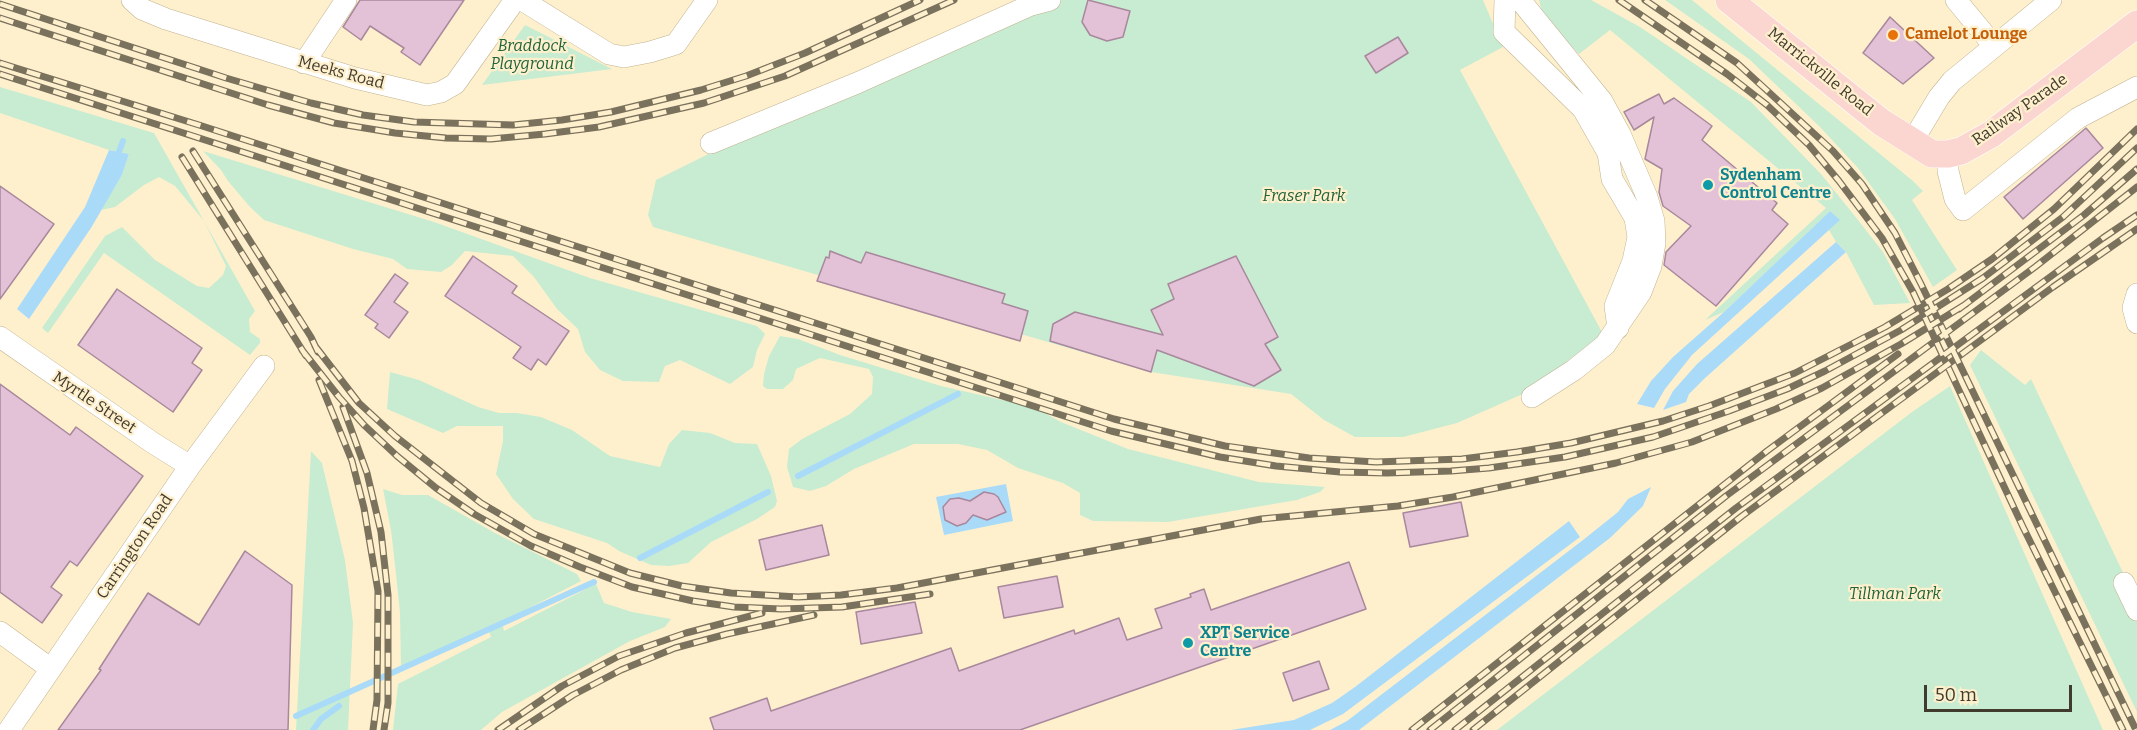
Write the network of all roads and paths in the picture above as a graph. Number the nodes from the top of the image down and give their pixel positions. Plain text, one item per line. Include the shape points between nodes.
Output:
1 (132, 0) edge
2 (346, 0) edge
3 (515, 0) edge
4 (522, 0) edge
5 (707, 0) edge
6 (1050, 0) edge
7 (1505, 0) edge
8 (1520, 0) edge
9 (1729, 0) edge
10 (1748, 0) edge
11 (1956, 0) edge
12 (2052, 0) edge
13 (1760, 24) junction
14 (2137, 24) edge
15 (1994, 46) junction
16 (304, 63) junction
17 (2137, 87) edge
18 (1912, 142) junction
19 (711, 143) dead end
20 (1948, 154) junction
21 (2137, 294) edge
22 (2137, 323) edge
23 (1618, 328) junction
24 (0, 337) edge
25 (264, 366) dead end
26 (1532, 397) dead end
27 (190, 466) junction
28 (2124, 583) dead end
29 (2137, 610) edge
30 (0, 632) edge
31 (51, 669) junction
32 (9, 730) edge

1 - 16 street, Meeks Road via 166,19
2 - 16 street
3 - 16 street, Meeks Road via 455,84 441,92 427,95
4 - 5 street via 609,54 627,57 676,44
6 - 19 street
7 - 23 street via 1504,32 1584,109 1608,153 1612,179 1635,218 1638,237 1633,261 1615,306
8 - 23 street via 1602,101 1647,197 1654,222 1651,266 1641,292
9 - 13 main road, Marrickville Road
10 - 13 main road
11 - 15 street
12 - 15 street
13 - 18 main road, Marrickville Road via 1881,122
14 - 20 main road, Railway Parade via 1990,135
15 - 18 street via 1952,81
17 - 20 street via 2078,118 1963,210 1955,199
18 - 20 main road via 1932,154
21 - 22 street via 2133,309
23 - 26 street via 1605,345 1574,370
24 - 27 street, Myrtle Street
25 - 27 street, Carrington Road
27 - 31 street, Carrington Road
28 - 29 street
30 - 31 street
31 - 32 street, Carrington Road

